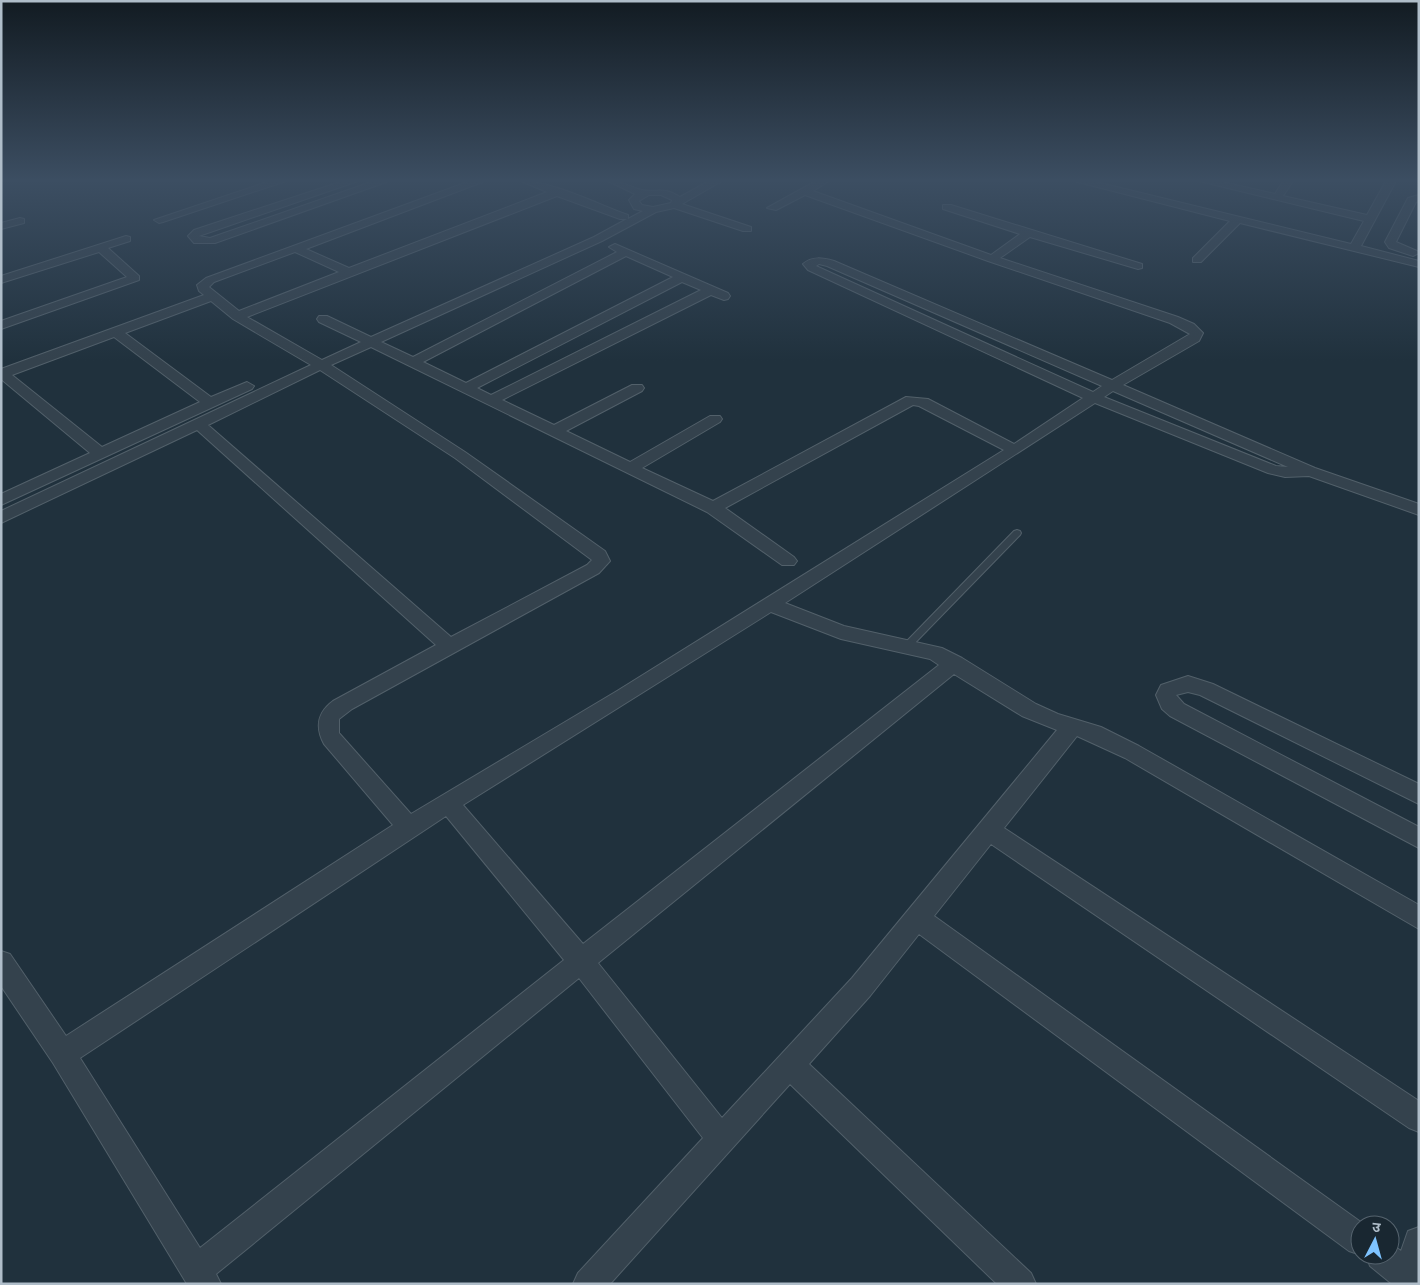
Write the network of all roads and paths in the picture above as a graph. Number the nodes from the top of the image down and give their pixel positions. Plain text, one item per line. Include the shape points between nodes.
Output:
1 (120, 241) edge
2 (198, 241) edge
3 (211, 241) edge
4 (316, 241) edge
5 (432, 241) edge
6 (570, 241) edge
7 (594, 241) edge
8 (602, 241) edge
9 (942, 241) edge
10 (1017, 241) edge
11 (1055, 241) edge
12 (1216, 241) edge
13 (1330, 241) edge
14 (1358, 241) edge
15 (1391, 241) edge
16 (100, 247) junction
17 (1355, 247) junction
18 (297, 248) junction
19 (626, 252) junction
20 (1419, 255) edge
21 (992, 259) junction
22 (1197, 260) dead end
23 (1419, 264) edge
24 (1138, 266) dead end
25 (350, 273) junction
26 (682, 277) junction
27 (1, 280) edge
28 (711, 290) junction
29 (213, 296) junction
30 (724, 296) dead end
31 (237, 316) junction
32 (323, 319) dead end
33 (1, 325) edge
34 (116, 332) junction
35 (357, 336) junction
36 (373, 342) junction
37 (315, 361) junction
38 (414, 362) junction
39 (2, 374) edge
40 (1111, 386) junction
41 (466, 388) junction
42 (637, 388) dead end
43 (1094, 398) junction
44 (492, 400) junction
45 (210, 403) junction
46 (715, 419) dead end
47 (199, 424) junction
48 (555, 431) junction
49 (1016, 450) junction
50 (101, 454) junction
51 (631, 468) junction
52 (1310, 471) junction
53 (1, 500) edge
54 (713, 508) junction
55 (1419, 510) edge
56 (1, 518) edge
57 (1017, 534) dead end
58 (788, 561) dead end
59 (769, 604) junction
60 (449, 646) junction
61 (908, 646) junction
62 (955, 663) junction
63 (1073, 726) junction
64 (1419, 795) edge
65 (448, 803) junction
66 (409, 827) junction
67 (989, 830) junction
68 (1419, 838) edge
69 (917, 918) junction
70 (1419, 918) edge
71 (582, 962) junction
72 (1, 963) edge
73 (62, 1054) junction
74 (790, 1065) junction
75 (1419, 1118) edge
76 (722, 1140) junction
77 (1350, 1233) edge
78 (1419, 1242) edge
79 (1392, 1265) edge
80 (201, 1277) edge
81 (1409, 1280) edge
82 (589, 1284) edge
83 (1020, 1284) edge

1 - 16 street
2 - 3 street
4 - 18 street
5 - 25 street
6 - 35 street
7 - 36 street
8 - 19 street
9 - 21 street
10 - 21 street
11 - 24 street
12 - 22 street
13 - 17 street
14 - 17 street
15 - 20 street via 1393,246
16 - 27 street
16 - 33 street via 135,278
17 - 23 street
18 - 25 street
18 - 29 street via 206,283 203,288
19 - 26 street
19 - 38 street
21 - 40 street via 1174,320 1197,333 1194,338
25 - 31 street
26 - 28 street
26 - 41 street
28 - 30 street
28 - 44 street
29 - 31 street
29 - 34 street
31 - 37 street
32 - 35 street
34 - 39 street
34 - 45 street
35 - 36 street
35 - 37 street
36 - 37 street
36 - 38 street
37 - 45 street
37 - 47 street
37 - 60 street via 460,454 599,555 599,566
38 - 41 street
39 - 50 street
40 - 43 street
40 - 43 street via 830,263 819,261 809,264
40 - 52 street
41 - 44 street
42 - 48 street
43 - 49 street
43 - 52 street via 1273,470
44 - 48 street
45 - 50 street
46 - 51 street
47 - 56 street
47 - 60 street
48 - 51 street
49 - 54 street via 923,402 911,400
49 - 59 street
50 - 53 street
51 - 54 street
52 - 55 street
54 - 58 street
57 - 61 lane
59 - 61 street via 841,632
59 - 65 street
60 - 66 street via 345,702 328,719 327,729 331,738
61 - 62 street via 936,653
62 - 63 street via 1029,710
62 - 71 street
63 - 67 street
63 - 70 street via 1132,752
64 - 68 street via 1206,689 1188,684 1173,688 1166,695 1177,710
65 - 66 street
65 - 71 street
66 - 73 street
67 - 69 street
67 - 75 street
69 - 74 street via 861,988
69 - 77 street
71 - 76 street
71 - 80 street via 348,1147
72 - 73 street
73 - 80 street
74 - 76 street
74 - 83 street
76 - 82 street
78 - 81 street
79 - 81 street

